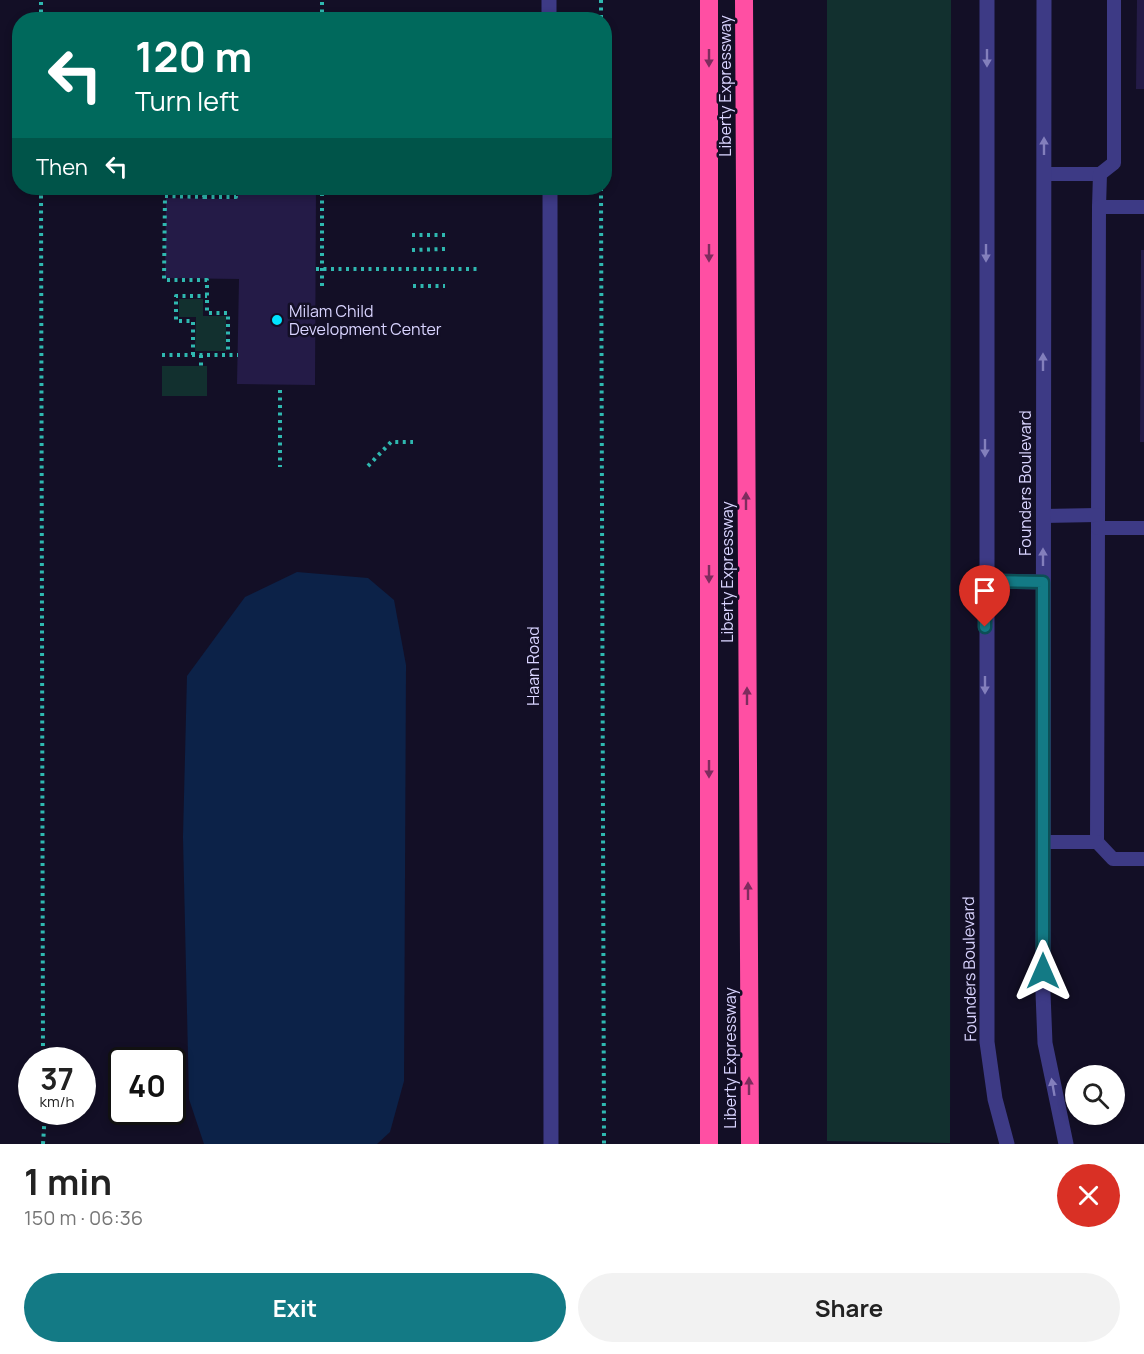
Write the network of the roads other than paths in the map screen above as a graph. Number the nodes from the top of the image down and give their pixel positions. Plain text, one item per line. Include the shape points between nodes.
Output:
1 (708, 0) edge
2 (744, 0) edge
3 (987, 0) edge
4 (1044, 0) edge
5 (1113, 0) edge
6 (1044, 174) junction
7 (1100, 174) junction
8 (550, 195) edge
9 (1100, 207) junction
10 (1144, 207) edge
11 (1043, 516) junction
12 (1097, 521) junction
13 (1144, 528) edge
14 (985, 581) junction
15 (1043, 582) junction
16 (1043, 842) junction
17 (1097, 842) junction
18 (1144, 859) edge
19 (551, 1144) edge
20 (709, 1144) edge
21 (750, 1144) edge
22 (1007, 1144) edge
23 (1066, 1144) edge

1 -> 20 highway, Liberty Expressway
21 -> 2 highway, Liberty Expressway
3 -> 14 street, Founders Boulevard
6 -> 4 street, Founders Boulevard
5 - 7 lane via 1114,163
6 - 7 lane
11 -> 6 street, Founders Boulevard
7 - 9 lane
8 - 19 street, Haan Road
9 - 10 lane
9 - 12 lane
11 - 12 lane
15 -> 11 street, Founders Boulevard
12 - 13 lane
12 - 17 lane
14 - 15 street
14 -> 22 street, Founders Boulevard via 987,1042 995,1099
15 - 16 street, Founders Boulevard
16 - 17 lane
23 -> 16 street, Founders Boulevard via 1046,1043
17 - 18 lane via 1113,859

